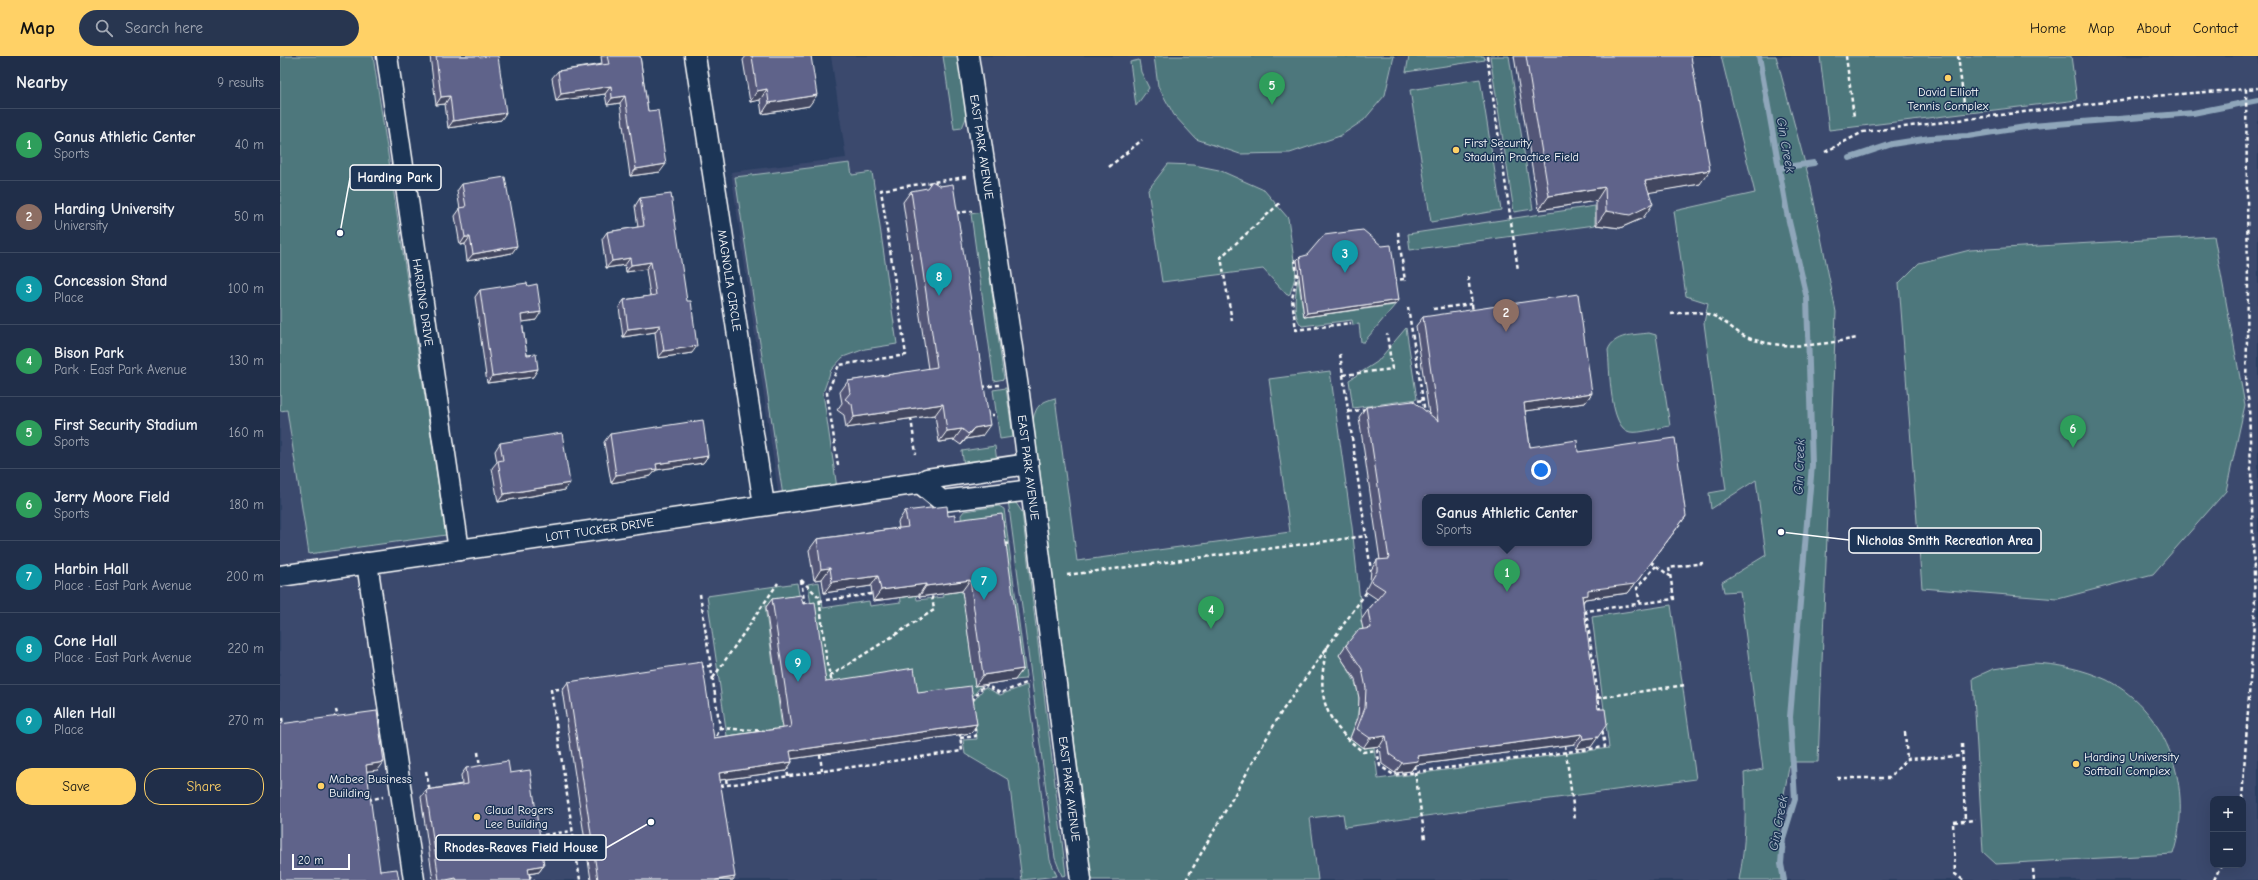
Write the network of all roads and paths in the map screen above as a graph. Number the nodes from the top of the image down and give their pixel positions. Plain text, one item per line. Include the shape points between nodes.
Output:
1 (387, 56) edge
2 (695, 56) edge
3 (968, 56) edge
4 (1487, 56) edge
5 (1846, 56) edge
6 (1958, 56) edge
7 (2258, 88) edge
8 (2246, 89) junction
9 (1964, 103) dead end
10 (1854, 117) dead end
11 (1142, 140) dead end
12 (1825, 152) dead end
13 (1109, 167) dead end
14 (970, 177) dead end
15 (1280, 203) dead end
16 (974, 210) dead end
17 (948, 214) edge
18 (1398, 232) dead end
19 (1295, 259) dead end
20 (1518, 270) dead end
21 (1468, 277) dead end
22 (1393, 280) edge
23 (1472, 304) junction
24 (1408, 307) dead end
25 (1433, 309) dead end
26 (1671, 314) dead end
27 (1474, 318) edge
28 (1232, 321) dead end
29 (1351, 323) dead end
30 (1387, 334) dead end
31 (1857, 338) dead end
32 (1340, 354) dead end
33 (1343, 376) junction
34 (1006, 384) dead end
35 (979, 392) edge
36 (1423, 400) junction
37 (1408, 403) edge
38 (985, 409) edge
39 (1371, 409) edge
40 (1348, 412) junction
41 (994, 415) dead end
42 (911, 418) edge
43 (1426, 419) edge
44 (916, 454) dead end
45 (838, 464) dead end
46 (1030, 476) junction
47 (924, 486) junction
48 (764, 505) junction
49 (1366, 536) junction
50 (1011, 543) dead end
51 (997, 545) edge
52 (460, 550) junction
53 (1651, 562) edge
54 (367, 563) junction
55 (1703, 563) dead end
56 (1656, 566) junction
57 (1067, 575) dead end
58 (1372, 575) dead end
59 (280, 576) edge
60 (1670, 576) junction
61 (778, 583) dead end
62 (1370, 588) edge
63 (700, 594) dead end
64 (872, 594) dead end
65 (932, 596) edge
66 (820, 601) junction
67 (1640, 604) junction
68 (806, 611) edge
69 (1328, 647) junction
70 (711, 666) junction
71 (696, 668) edge
72 (830, 676) junction
73 (713, 678) junction
74 (988, 679) edge
75 (1029, 682) dead end
76 (984, 684) junction
77 (1686, 686) dead end
78 (574, 687) edge
79 (834, 688) edge
80 (1594, 698) edge
81 (1598, 698) junction
82 (971, 702) edge
83 (336, 710) dead end
84 (282, 718) dead end
85 (1601, 719) edge
86 (329, 720) edge
87 (974, 723) edge
88 (291, 726) edge
89 (1602, 726) edge
90 (283, 727) junction
91 (720, 728) junction
92 (286, 730) edge
93 (774, 731) edge
94 (1906, 732) dead end
95 (713, 744) edge
96 (1962, 744) dead end
97 (1565, 745) edge
98 (478, 752) dead end
99 (1565, 752) junction
100 (820, 754) edge
101 (1962, 756) junction
102 (1907, 759) junction
103 (786, 761) edge
104 (1414, 765) edge
105 (426, 771) dead end
106 (822, 771) junction
107 (481, 772) edge
108 (1415, 772) junction
109 (788, 776) junction
110 (1837, 778) dead end
111 (719, 779) edge
112 (726, 780) edge
113 (727, 785) junction
114 (720, 786) junction
115 (722, 792) edge
116 (430, 796) edge
117 (2242, 796) edge
118 (1575, 820) dead end
119 (1975, 820) dead end
120 (1965, 821) junction
121 (572, 831) junction
122 (534, 837) edge
123 (1425, 839) dead end
124 (2220, 868) edge
125 (2033, 870) dead end
126 (528, 874) edge
127 (414, 880) edge
128 (534, 880) edge
129 (580, 880) edge
130 (1081, 880) edge
131 (1186, 880) edge
132 (1963, 880) edge
133 (2034, 880) edge
134 (2214, 880) edge

1 - 52 street, HARDING DRIVE
2 - 48 street, MAGNOLIA CIRCLE
3 - 46 street, EAST PARK AVENUE
4 - 20 path
5 - 10 path
6 - 9 path
7 - 8 path
8 - 12 path via 2154,96 1863,132
8 - 117 path via 2246,386 2249,404 2255,608
11 - 13 path
14 - 45 path via 881,190 906,355 839,365 827,393
15 - 28 path via 1221,257
16 - 17 path
18 - 22 path via 1405,280
19 - 29 path via 1297,276 1292,299 1296,330
21 - 23 path
23 - 25 path
23 - 27 path
24 - 36 path
26 - 31 path via 1694,311 1717,318 1745,336 1780,346 1834,343
30 - 33 path via 1392,369
32 - 33 path
33 - 40 path
34 - 35 path via 978,388
36 - 37 path
36 - 43 path
38 - 41 path via 988,415
39 - 40 path
40 - 49 path
42 - 44 path
46 - 47 street, LOTT TUCKER DRIVE via 927,478
46 - 47 street via 942,501
46 - 130 street, EAST PARK AVENUE
47 - 48 street, LOTT TUCKER DRIVE
48 - 52 street, LOTT TUCKER DRIVE
49 - 57 path
49 - 58 path
50 - 51 path
52 - 54 street, LOTT TUCKER DRIVE
53 - 56 path
54 - 59 street, LOTT TUCKER DRIVE
54 - 127 street
55 - 60 path via 1669,568
56 - 60 path
56 - 67 path via 1637,588
60 - 67 path via 1674,600
61 - 73 path
62 - 69 path
63 - 70 path
64 - 66 path
65 - 72 path via 934,610
66 - 68 path via 801,580
66 - 72 path
67 - 81 path via 1586,611
69 - 108 path via 1321,683 1331,720 1347,739 1363,752 1377,750 1380,766 1394,775
69 - 131 path via 1282,711
70 - 71 path
70 - 73 path
72 - 79 path
73 - 91 path
74 - 76 path
75 - 76 path via 1000,693
76 - 82 path
77 - 81 path
78 - 121 path via 551,690
80 - 81 path
81 - 85 path
83 - 86 path via 334,718
84 - 90 path
87 - 106 path via 976,736 960,737 962,752
88 - 90 path
89 - 99 path via 1605,747
90 - 92 path
91 - 93 path
91 - 95 path
94 - 102 path
96 - 101 path
97 - 99 path
98 - 107 path
99 - 108 path
99 - 118 path
100 - 106 path
101 - 102 path
101 - 120 path
102 - 110 path via 1889,778
103 - 109 path
104 - 108 path
105 - 116 path
106 - 109 path
108 - 123 path
109 - 113 path
111 - 114 path
112 - 113 path
113 - 114 path
114 - 115 path
119 - 120 path
120 - 132 path via 1953,822 1955,874
121 - 122 path
121 - 129 path
124 - 134 path
125 - 133 path
126 - 128 path

